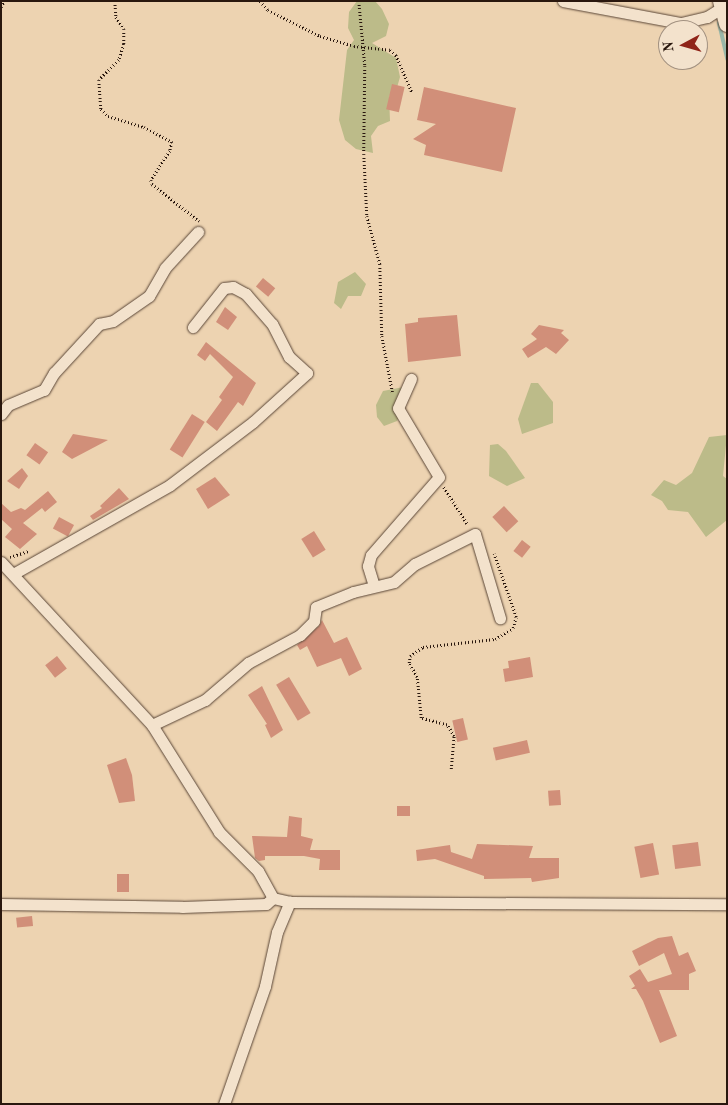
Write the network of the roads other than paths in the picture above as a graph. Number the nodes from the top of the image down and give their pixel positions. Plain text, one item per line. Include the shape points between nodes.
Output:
1 (563, 1) edge
2 (722, 4) edge
3 (727, 24) edge
4 (198, 232) road end
5 (193, 327) dead end
6 (411, 379) dead end
7 (1, 414) edge
8 (1, 562) edge
9 (13, 574) junction
10 (374, 586) junction
11 (500, 618) dead end
12 (152, 726) junction
13 (273, 898) junction
14 (290, 902) junction
15 (1, 904) edge
16 (727, 904) edge
17 (224, 1104) edge

1 - 2 street via 681,22 701,20
2 - 3 street
4 - 7 street via 165,268 149,296 113,321 99,324 54,373 44,390 8,406
5 - 9 street via 224,288 233,287 246,294 272,324 289,357 307,373 253,422 170,485
6 - 10 street via 398,408 438,477 371,555 368,566
8 - 9 street
9 - 12 street
10 - 11 street via 394,582 415,564 475,534
10 - 12 street via 316,607 314,621 300,635 248,663 205,700
12 - 13 street via 220,832 258,871
13 - 14 street
13 - 15 street via 266,904 182,907
14 - 16 street
14 - 17 street via 277,932 265,986

